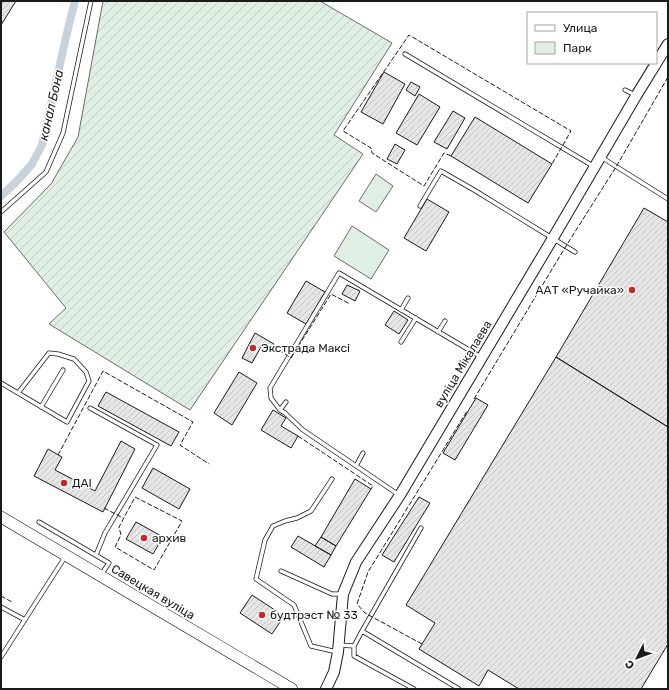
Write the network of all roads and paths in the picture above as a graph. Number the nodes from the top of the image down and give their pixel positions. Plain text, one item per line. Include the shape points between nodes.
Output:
1 (91, 1) edge
2 (668, 44) edge
3 (405, 54) dead end
4 (657, 62) edge
5 (656, 64) edge
6 (625, 90) dead end
7 (636, 96) junction
8 (600, 157) junction
9 (594, 167) junction
10 (668, 199) edge
11 (420, 206) dead end
12 (1, 212) edge
13 (553, 238) junction
14 (575, 252) dead end
15 (408, 298) dead end
16 (402, 310) junction
17 (416, 318) junction
18 (445, 320) dead end
19 (438, 332) junction
20 (401, 342) dead end
21 (482, 358) junction
22 (63, 370) dead end
23 (1, 383) edge
24 (18, 393) junction
25 (286, 402) dead end
26 (41, 407) junction
27 (90, 408) dead end
28 (280, 410) junction
29 (363, 453) dead end
30 (356, 466) junction
31 (332, 480) dead end
32 (400, 495) junction
33 (1, 517) edge
34 (39, 522) dead end
35 (421, 528) dead end
36 (66, 555) junction
37 (96, 555) junction
38 (281, 571) dead end
39 (101, 576) junction
40 (343, 594) junction
41 (1, 607) edge
42 (25, 620) junction
43 (362, 631) junction
44 (354, 646) junction
45 (339, 648) junction
46 (1, 657) edge
47 (292, 689) edge
48 (326, 689) edge
49 (414, 689) edge
50 (459, 689) edge

1 - 12 lane via 63,133 46,172
2 - 4 main road, вуліца Мікалаева
3 - 9 lane
5 - 7 main road, вуліца Мікалаева
6 - 7 lane
7 - 8 main road, вуліца Мікалаева
8 - 9 main road, вуліца Мікалаева
8 - 10 lane
9 - 13 main road, вуліца Мікалаева
11 - 13 lane via 441,172
13 - 14 lane
13 - 21 main road, вуліца Мікалаева
15 - 16 lane
16 - 17 lane
16 - 28 lane via 339,273 270,388 271,398
17 - 19 lane
17 - 20 lane
18 - 19 lane
19 - 21 lane
21 - 32 main road, вуліца Мікалаева
22 - 26 lane
23 - 24 lane
24 - 26 lane
24 - 26 lane via 49,353 74,360 86,372 89,381 67,422
25 - 28 lane
27 - 37 lane via 157,446 106,533
28 - 30 lane via 303,430
29 - 30 lane
30 - 32 lane
31 - 45 lane via 311,511 273,526 264,540 256,579 294,605 311,646
32 - 40 main road, вуліца Мікалаева via 356,562
33 - 36 main road, Савецкая вуліца
34 - 37 lane
35 - 43 lane
36 - 39 main road, Савецкая вуліца
36 - 42 lane
37 - 39 lane via 109,563
38 - 40 lane via 332,594
39 - 47 main road, Савецкая вуліца
40 - 45 main road, вуліца Мікалаева
41 - 42 lane
42 - 46 lane
43 - 44 lane
43 - 50 lane
44 - 45 lane
44 - 49 lane via 354,656
45 - 48 main road, вуліца Мікалаева via 334,672

